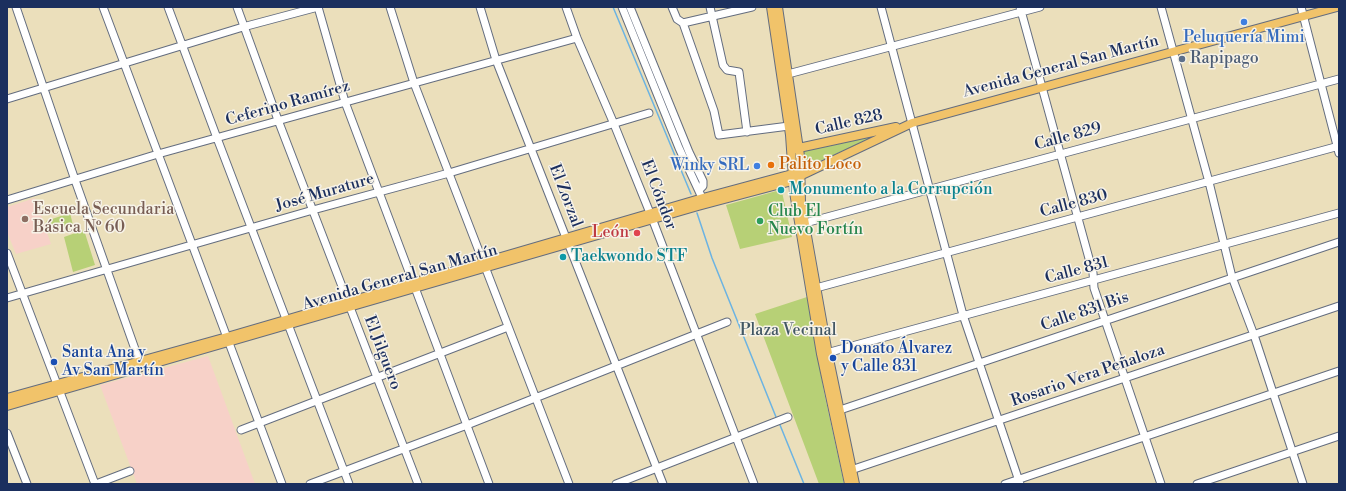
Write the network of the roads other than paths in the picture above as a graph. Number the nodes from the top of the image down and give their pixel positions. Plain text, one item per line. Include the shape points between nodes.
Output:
1 (16, 7) edge
2 (103, 7) edge
3 (168, 7) edge
4 (237, 7) edge
5 (318, 7) edge
6 (390, 7) edge
7 (480, 7) edge
8 (566, 7) edge
9 (622, 7) edge
10 (630, 7) edge
11 (672, 7) edge
12 (710, 7) edge
13 (752, 7) edge
14 (771, 7) edge
15 (778, 7) edge
16 (881, 7) edge
17 (1040, 7) edge
18 (1161, 7) edge
19 (1301, 7) edge
20 (1337, 7) edge
21 (1021, 10) edge
22 (1303, 16) junction
23 (713, 17) junction
24 (683, 23) junction
25 (243, 27) junction
26 (577, 38) junction
27 (183, 46) junction
28 (892, 47) junction
29 (1173, 51) junction
30 (496, 60) junction
31 (124, 64) junction
32 (788, 74) junction
33 (1339, 79) edge
34 (414, 83) junction
35 (1321, 84) junction
36 (1043, 87) junction
37 (43, 88) junction
38 (664, 91) junction
39 (656, 93) junction
40 (7, 99) edge
41 (344, 102) junction
42 (649, 113) dead end
43 (1190, 119) junction
44 (278, 120) junction
45 (912, 123) junction
46 (614, 124) junction
47 (789, 126) junction
48 (747, 132) junction
49 (217, 138) junction
50 (686, 144) junction
51 (796, 148) junction
52 (1338, 148) edge
53 (532, 149) junction
54 (681, 151) junction
55 (1060, 153) junction
56 (158, 154) junction
57 (449, 173) junction
58 (795, 177) junction
59 (74, 180) junction
60 (1209, 182) junction
61 (699, 190) junction
62 (930, 190) junction
63 (379, 192) junction
64 (7, 200) edge
65 (704, 201) junction
66 (312, 210) junction
67 (1339, 213) edge
68 (652, 216) junction
69 (1077, 217) junction
70 (805, 223) junction
71 (252, 228) junction
72 (568, 241) junction
73 (1339, 242) edge
74 (1224, 244) junction
75 (192, 245) junction
76 (946, 252) junction
77 (7, 253) edge
78 (484, 265) junction
79 (107, 270) junction
80 (1232, 277) junction
81 (1093, 281) junction
82 (413, 286) junction
83 (816, 288) junction
84 (23, 293) junction
85 (7, 298) edge
86 (348, 304) junction
87 (1339, 306) edge
88 (963, 315) junction
89 (1105, 320) junction
90 (288, 322) junction
91 (727, 322) dead end
92 (508, 327) junction
93 (696, 335) junction
94 (1254, 335) junction
95 (227, 339) junction
96 (439, 353) junction
97 (824, 354) junction
98 (979, 362) junction
99 (141, 364) junction
100 (616, 366) junction
101 (1339, 371) edge
102 (376, 377) junction
103 (1126, 378) junction
104 (57, 387) junction
105 (1273, 393) junction
106 (7, 398) edge
107 (535, 398) junction
108 (318, 400) junction
109 (7, 406) edge
110 (840, 410) junction
111 (788, 417) dead end
112 (997, 421) junction
113 (258, 423) junction
114 (467, 425) junction
115 (241, 430) dead end
116 (7, 433) edge
117 (1145, 436) junction
118 (1339, 436) edge
119 (736, 438) junction
120 (404, 448) junction
121 (1292, 452) junction
122 (657, 468) junction
123 (130, 471) dead end
124 (344, 471) junction
125 (849, 471) junction
126 (1019, 482) edge
127 (27, 484) edge
128 (95, 484) edge
129 (282, 484) edge
130 (310, 484) edge
131 (349, 484) edge
132 (418, 484) edge
133 (489, 484) edge
134 (569, 484) edge
135 (616, 484) edge
136 (663, 484) edge
137 (754, 484) edge
138 (849, 484) edge
139 (855, 484) edge
140 (1005, 484) edge
141 (1161, 484) edge
142 (1197, 484) edge
143 (1304, 484) edge

1 - 37 street
2 - 31 street
3 - 27 street
4 - 25 street, El Jilguero
5 - 25 street
5 - 41 street
6 - 34 street
7 - 30 street, El Zorzal
8 - 26 street, El Cóndor
9 - 39 street
10 - 38 street
11 - 24 street via 677,19
12 - 23 street
13 - 23 street
14 - 47 main road
15 - 32 main road
16 - 28 street
17 - 21 street
18 - 29 street
19 - 22 street
20 - 22 main road, Avenida General San Martín
21 - 28 street
21 - 36 street
22 - 29 main road, Avenida General San Martín
22 - 35 street
23 - 24 street
23 - 48 street via 723,65 727,70 739,72
24 - 48 street via 716,116 718,132 721,135
25 - 27 street
25 - 44 street, El Jilguero
26 - 30 street, Ceferino Ramírez
26 - 46 street, El Cóndor
27 - 31 street
27 - 49 street
28 - 32 street
28 - 45 street
29 - 36 main road, Avenida General San Martín
29 - 43 street
30 - 34 street, Ceferino Ramírez
30 - 53 street, El Zorzal
31 - 37 street
31 - 56 street
32 - 51 main road
33 - 35 street, Calle 829
34 - 41 street, Ceferino Ramírez
34 - 57 street
35 - 43 street, Calle 829
35 - 52 street
36 - 45 main road, Avenida General San Martín
36 - 55 street
37 - 40 street
37 - 59 street
38 - 39 street
38 - 50 street
39 - 54 street
41 - 44 street, Ceferino Ramírez
41 - 63 street
42 - 46 street, José Murature
43 - 55 street, Calle 829
43 - 60 street
44 - 49 street, Ceferino Ramírez
44 - 66 street, El Jilguero
45 - 51 main road, Calle 828
45 - 58 main road, Avenida General San Martín
45 - 62 street
46 - 53 street, José Murature
46 - 68 street, El Cóndor
47 - 48 street
47 - 51 main road
49 - 56 street, Ceferino Ramírez
49 - 71 street
50 - 54 street
50 - 61 street via 703,182
51 - 58 main road
52 - 60 street, Calle 830
53 - 57 street, José Murature
53 - 72 street, El Zorzal
54 - 61 street
55 - 62 street, Calle 829
55 - 69 street
56 - 59 street, Ceferino Ramírez
56 - 75 street
57 - 63 street, José Murature
57 - 78 street
58 - 65 main road, Avenida General San Martín
58 - 70 main road
58 - 97 main road
59 - 64 street, Ceferino Ramírez
59 - 79 street
60 - 69 street, Calle 830
60 - 74 street
61 - 65 street
62 - 70 street, Calle 829
62 - 76 street
63 - 66 street, José Murature
63 - 82 street
65 - 68 main road, Avenida General San Martín
66 - 71 street, José Murature
66 - 86 street, El Jilguero
67 - 74 street, Calle 831
68 - 72 main road, Avenida General San Martín
68 - 93 street, El Cóndor
69 - 76 street, Calle 830
69 - 81 street
70 - 83 main road
71 - 75 street, José Murature
71 - 90 street
72 - 78 main road, Avenida General San Martín
72 - 100 street, El Zorzal
73 - 80 street, Calle 831 Bis
74 - 80 street
74 - 81 street, Calle 831
75 - 79 street, José Murature
75 - 95 street
76 - 83 street, Calle 830
76 - 88 street
77 - 84 street
78 - 82 main road, Avenida General San Martín
78 - 92 street
79 - 84 street, José Murature
79 - 99 street
80 - 89 street, Calle 831 Bis
80 - 94 street
81 - 88 street, Calle 831
81 - 89 street
82 - 86 main road, Avenida General San Martín
82 - 96 street
83 - 97 main road
84 - 85 street, José Murature
84 - 104 street
86 - 90 main road, Avenida General San Martín
86 - 102 street, El Jilguero
87 - 94 street, Rosario Vera Peñaloza
88 - 97 street, Calle 831
88 - 98 street
89 - 98 street, Calle 831 Bis
89 - 103 street
90 - 95 main road, Avenida General San Martín
90 - 108 street
91 - 93 street
92 - 96 street
92 - 107 street
93 - 100 street
93 - 119 street, El Cóndor
94 - 103 street, Rosario Vera Peñaloza
94 - 105 street
95 - 99 main road, Avenida General San Martín
95 - 113 street
96 - 102 street
96 - 114 street
97 - 110 main road
97 - 125 main road
98 - 110 street, Calle 831 Bis
98 - 112 street
99 - 104 main road, Avenida General San Martín
100 - 107 street
100 - 122 street, El Zorzal
101 - 105 street
102 - 108 street
102 - 120 street, El Jilguero
103 - 112 street, Rosario Vera Peñaloza
103 - 117 street
104 - 106 main road, Avenida General San Martín
104 - 109 main road, Avenida General San Martín
104 - 128 street
105 - 117 street
105 - 121 street
107 - 114 street
107 - 134 street
108 - 113 street
108 - 124 street
110 - 125 main road
111 - 119 street
112 - 125 street, Rosario Vera Peñaloza
112 - 126 street
113 - 115 street
113 - 129 street
114 - 120 street
114 - 133 street
116 - 127 street
117 - 126 street
117 - 141 street
118 - 121 street
119 - 122 street
119 - 137 street, El Cóndor
120 - 124 street
120 - 132 street, El Jilguero
121 - 142 street
121 - 143 street
122 - 135 street
122 - 136 street, El Zorzal
123 - 128 street
124 - 130 street
124 - 131 street
125 - 138 main road
125 - 139 main road
126 - 140 street

